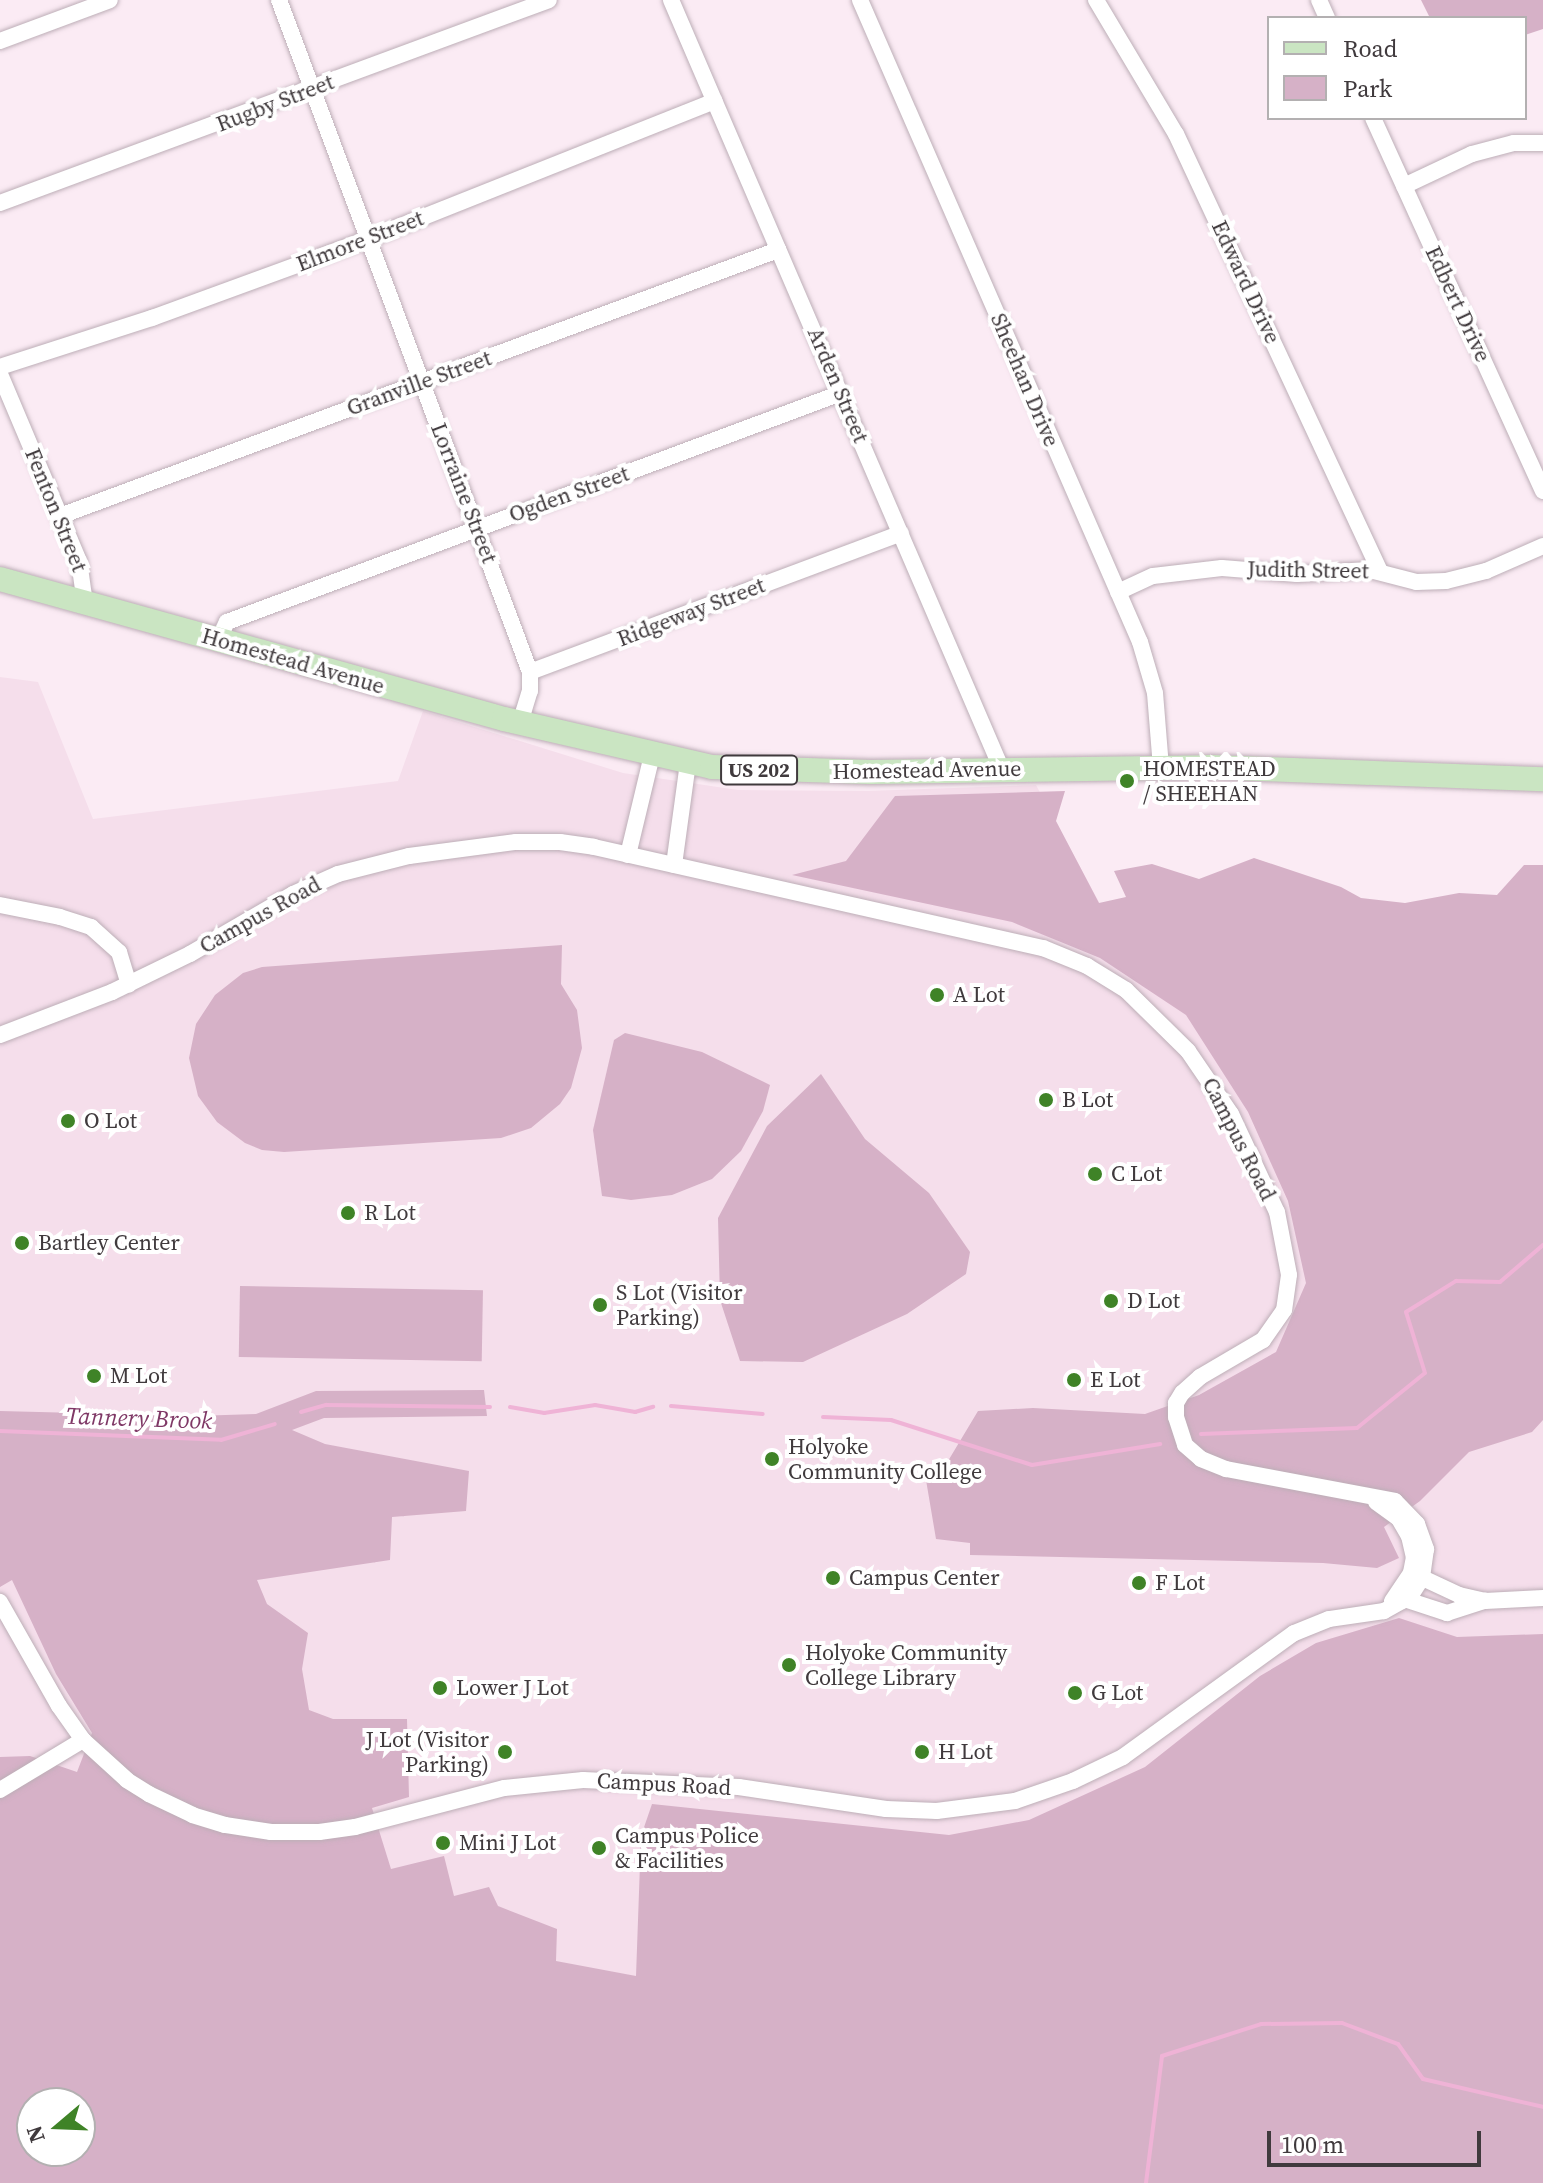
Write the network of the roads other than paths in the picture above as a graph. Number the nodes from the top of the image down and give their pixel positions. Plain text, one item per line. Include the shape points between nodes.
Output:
1 (110, 0) edge
2 (279, 0) edge
3 (549, 0) edge
4 (671, 0) edge
5 (860, 0) edge
6 (1096, 0) edge
7 (0, 41) edge
8 (313, 89) junction
9 (715, 101) junction
10 (1374, 120) edge
11 (1543, 143) edge
12 (1404, 186) junction
13 (0, 203) edge
14 (368, 239) junction
15 (778, 250) junction
16 (0, 367) edge
17 (0, 374) edge
18 (422, 381) junction
19 (841, 393) junction
20 (1543, 491) edge
21 (60, 516) junction
22 (477, 527) junction
23 (901, 533) junction
24 (1543, 546) edge
25 (1380, 572) junction
26 (0, 579) edge
27 (1118, 592) junction
28 (85, 603) junction
29 (218, 641) junction
30 (530, 672) junction
31 (520, 723) junction
32 (652, 755) junction
33 (688, 763) junction
34 (1161, 767) junction
35 (1002, 770) junction
36 (1543, 779) edge
37 (628, 855) junction
38 (674, 865) junction
39 (0, 905) edge
40 (129, 984) junction
41 (0, 1035) edge
42 (1416, 1575) junction
43 (1543, 1598) edge
44 (1400, 1599) junction
45 (1485, 1601) junction
46 (0, 1602) edge
47 (83, 1740) junction
48 (0, 1790) edge

1 - 7 street
2 - 8 street, Lorraine Street
3 - 8 street, Rugby Street
4 - 9 street, Arden Street
5 - 27 street, Sheehan Drive
6 - 25 street, Edward Drive via 1176,134
8 - 13 street, Rugby Street
8 - 14 street, Lorraine Street
9 - 14 street, Elmore Street
9 - 15 street, Arden Street
10 - 12 street, Edbert Drive
11 - 12 street via 1514,143 1472,154
12 - 20 street, Edbert Drive
14 - 16 street, Elmore Street
14 - 18 street, Lorraine Street
15 - 18 street, Granville Street
15 - 19 street, Arden Street
17 - 21 street, Fenton Street
18 - 21 street, Granville Street
18 - 22 street, Lorraine Street
19 - 22 street, Ogden Street
19 - 23 street, Arden Street
21 - 28 street, Fenton Street via 79,561
22 - 29 street, Ogden Street via 227,622
22 - 30 street, Lorraine Street
23 - 30 street, Ridgeway Street
23 - 35 street, Arden Street
24 - 25 street, Judith Street via 1452,580 1416,582
25 - 27 street, Judith Street via 1208,569 1153,576
26 - 28 main road, Homestead Avenue / US 202
27 - 34 street, Sheehan Drive via 1153,681
28 - 29 main road, Homestead Avenue / US 202
29 - 31 main road, Homestead Avenue / US 202
30 - 31 street
31 - 32 main road, Homestead Avenue / US 202
32 - 33 main road, Homestead Avenue / US 202
32 - 37 street
33 - 35 main road, Homestead Avenue / US 202 via 790,771
33 - 38 street
34 - 35 main road, Homestead Avenue / US 202
34 - 36 main road, Homestead Avenue / US 202
37 - 38 street, Campus Road
37 - 40 street, Campus Road via 571,843 527,841 370,864 293,894
38 - 42 street, Campus Road via 1043,948 1108,977 1143,1005 1188,1051 1231,1114 1277,1212 1288,1264 1288,1298 1272,1331 1182,1393 1175,1410 1181,1438 1192,1453 1226,1469 1368,1497 1399,1519 1409,1536
39 - 40 street via 91,927 119,952
40 - 41 street, Campus Road
42 - 44 street, Campus Road
42 - 45 street
43 - 45 street
44 - 45 street via 1447,1613
44 - 47 street, Campus Road via 1384,1611 1329,1619 1294,1633 1147,1743 1098,1770 1015,1801 961,1810 900,1810 739,1787 583,1780 504,1788 337,1830 271,1832 225,1825 160,1801 127,1780
46 - 47 street, Campus Road
47 - 48 street

